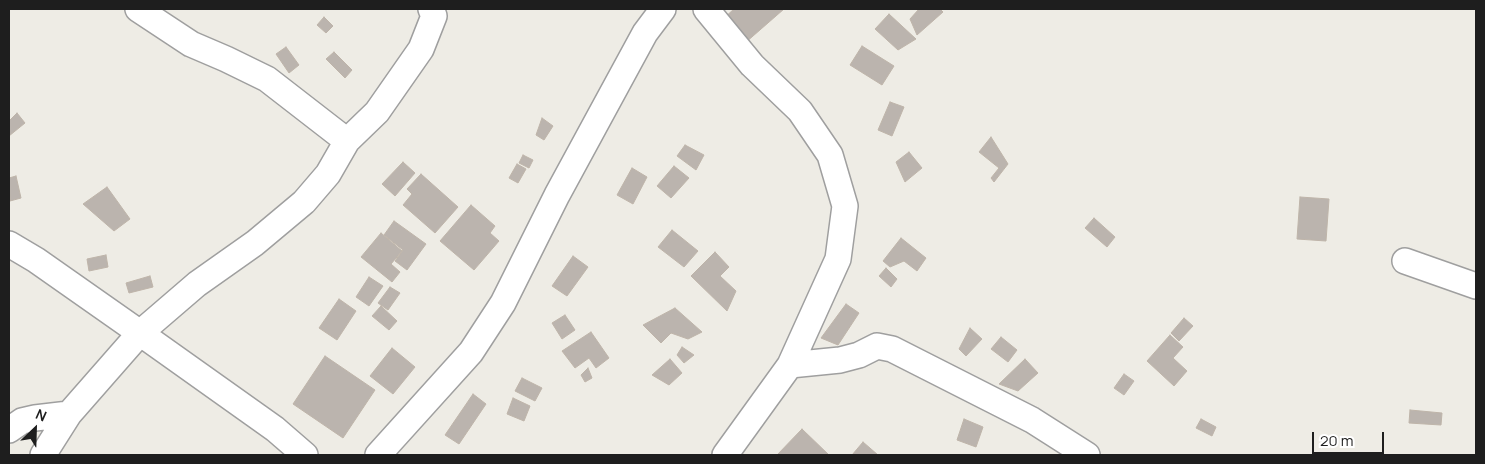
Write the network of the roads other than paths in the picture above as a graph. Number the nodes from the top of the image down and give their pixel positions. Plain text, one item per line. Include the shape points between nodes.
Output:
1 (138, 9) edge
2 (431, 9) edge
3 (662, 9) edge
4 (706, 9) edge
5 (347, 140) junction
6 (9, 244) edge
7 (1405, 261) dead end
8 (1476, 286) edge
9 (140, 333) junction
10 (790, 365) junction
11 (69, 414) junction
12 (9, 430) edge
13 (43, 455) edge
14 (305, 455) edge
15 (378, 455) edge
16 (725, 455) edge
17 (1087, 455) edge

1 - 5 street via 191,44 267,79
2 - 5 street via 434,16 421,49 377,112
3 - 15 street via 557,195 503,303 471,352
4 - 10 street via 752,65 805,118 830,155 845,206 838,260
5 - 9 street via 328,174 304,202 255,243 197,284
6 - 9 street
7 - 8 street
9 - 11 street
9 - 14 street via 275,429
10 - 16 street
10 - 17 street via 840,360 876,346 892,349 1032,420
11 - 12 street via 22,421
11 - 13 street

